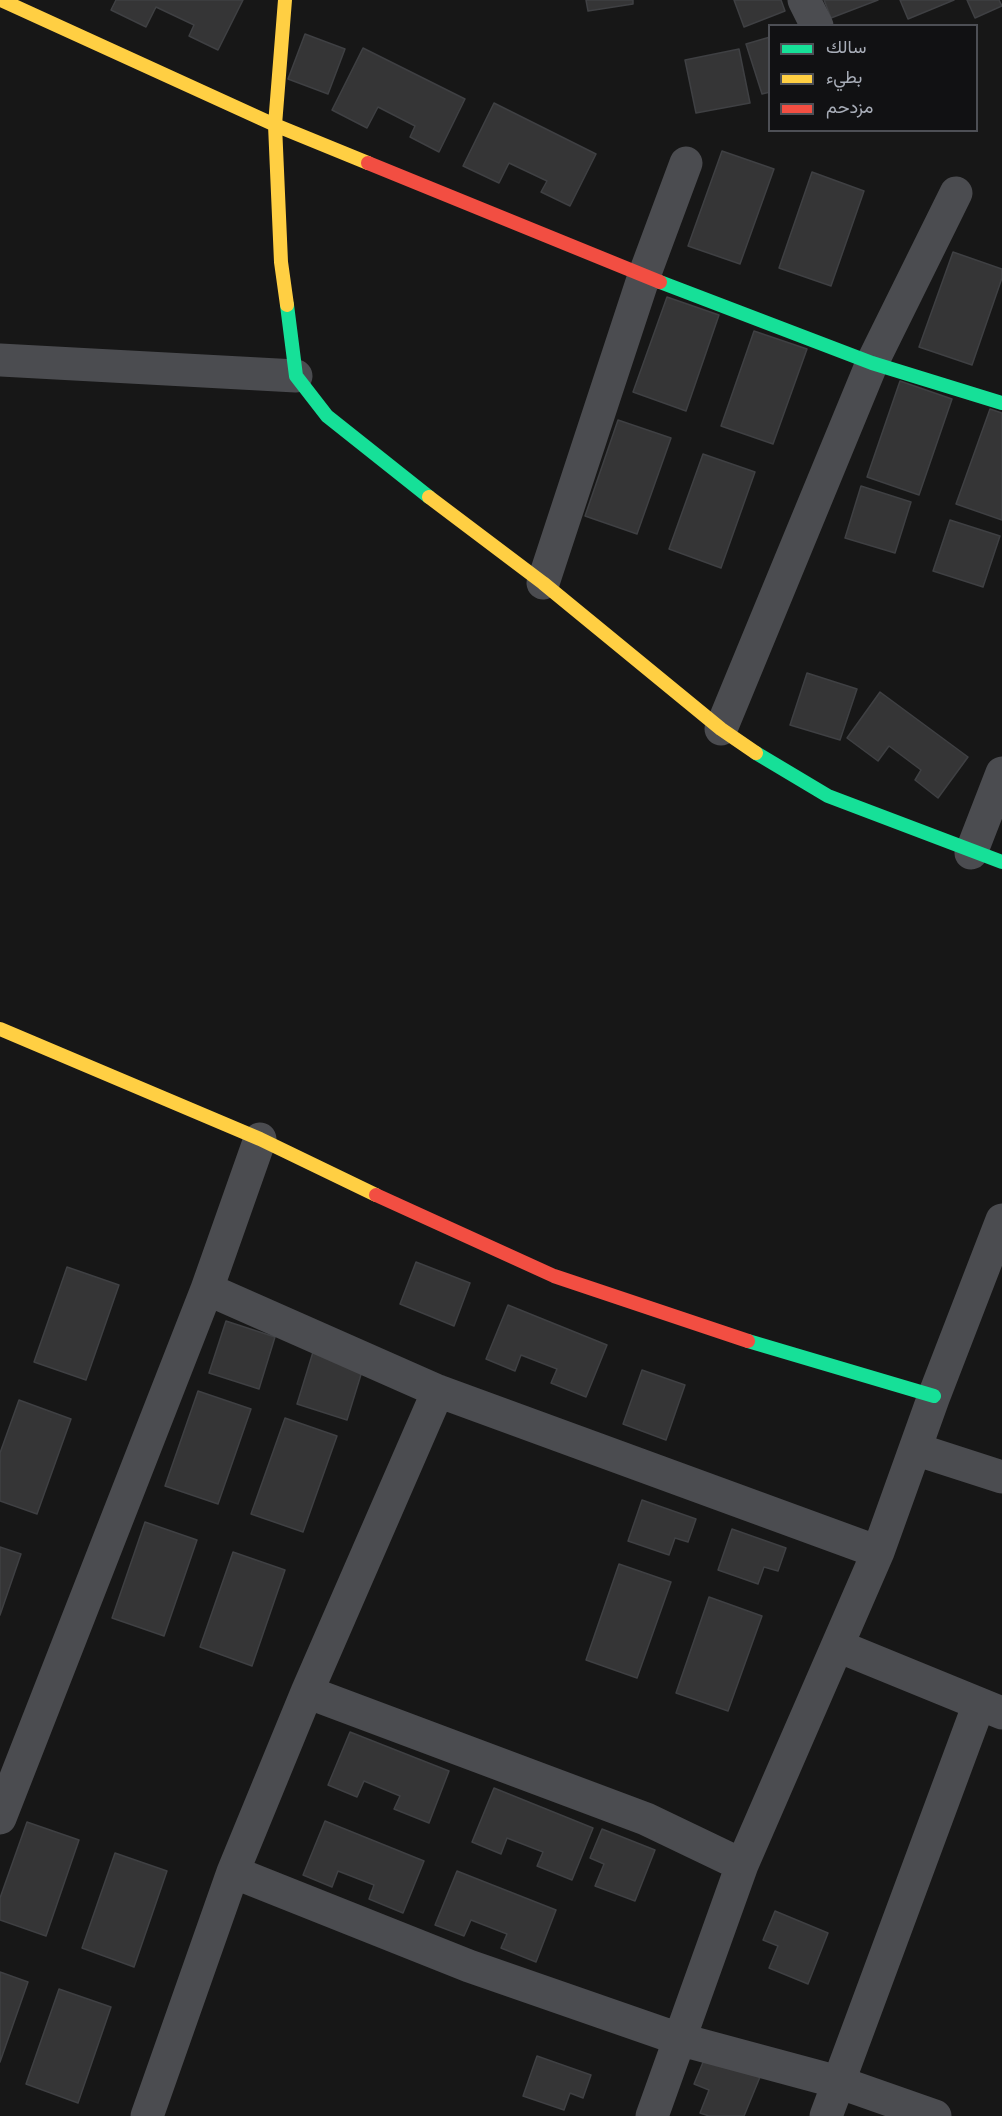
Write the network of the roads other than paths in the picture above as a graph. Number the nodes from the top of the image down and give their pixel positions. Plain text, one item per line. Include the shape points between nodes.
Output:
1 (1, 0) edge
2 (285, 0) edge
3 (804, 0) edge
4 (816, 24) edge
5 (275, 124) junction
6 (686, 163) dead end
7 (956, 194) dead end
8 (644, 276) junction
9 (0, 360) edge
10 (872, 363) junction
11 (296, 376) junction
12 (1002, 403) edge
13 (543, 583) junction
14 (721, 729) junction
15 (1002, 773) edge
16 (971, 853) junction
17 (1002, 862) edge
18 (0, 1029) edge
19 (261, 1138) junction
20 (1002, 1220) edge
21 (207, 1289) junction
22 (438, 1391) junction
23 (934, 1396) junction
24 (915, 1449) junction
25 (1002, 1477) edge
26 (878, 1552) junction
27 (838, 1646) junction
28 (307, 1692) junction
29 (991, 1708) edge
30 (0, 1818) edge
31 (742, 1865) junction
32 (233, 1872) junction
33 (682, 2040) junction
34 (838, 2082) junction
35 (147, 2116) edge
36 (652, 2116) edge
37 (826, 2116) edge
38 (935, 2116) edge

1 - 5 street
2 - 5 street
3 - 4 street
5 - 8 street
5 - 11 street via 281,262
6 - 8 street
7 - 10 street
8 - 10 street
8 - 13 street
9 - 11 street
10 - 12 street
10 - 14 street
11 - 13 street via 335,422
13 - 14 street
14 - 16 street via 828,796
15 - 16 street
16 - 17 street
18 - 19 street
19 - 21 street
19 - 23 street via 466,1238 554,1276 692,1324
20 - 23 street
21 - 22 street
21 - 30 street
22 - 26 street
22 - 28 street
23 - 24 street
24 - 25 street
24 - 26 street
26 - 27 street
27 - 29 street
27 - 31 street
28 - 31 street via 646,1819
28 - 32 street
29 - 34 street
31 - 33 street
32 - 33 street via 469,1966
32 - 35 street
33 - 34 street
33 - 36 street
34 - 37 street
34 - 38 street

